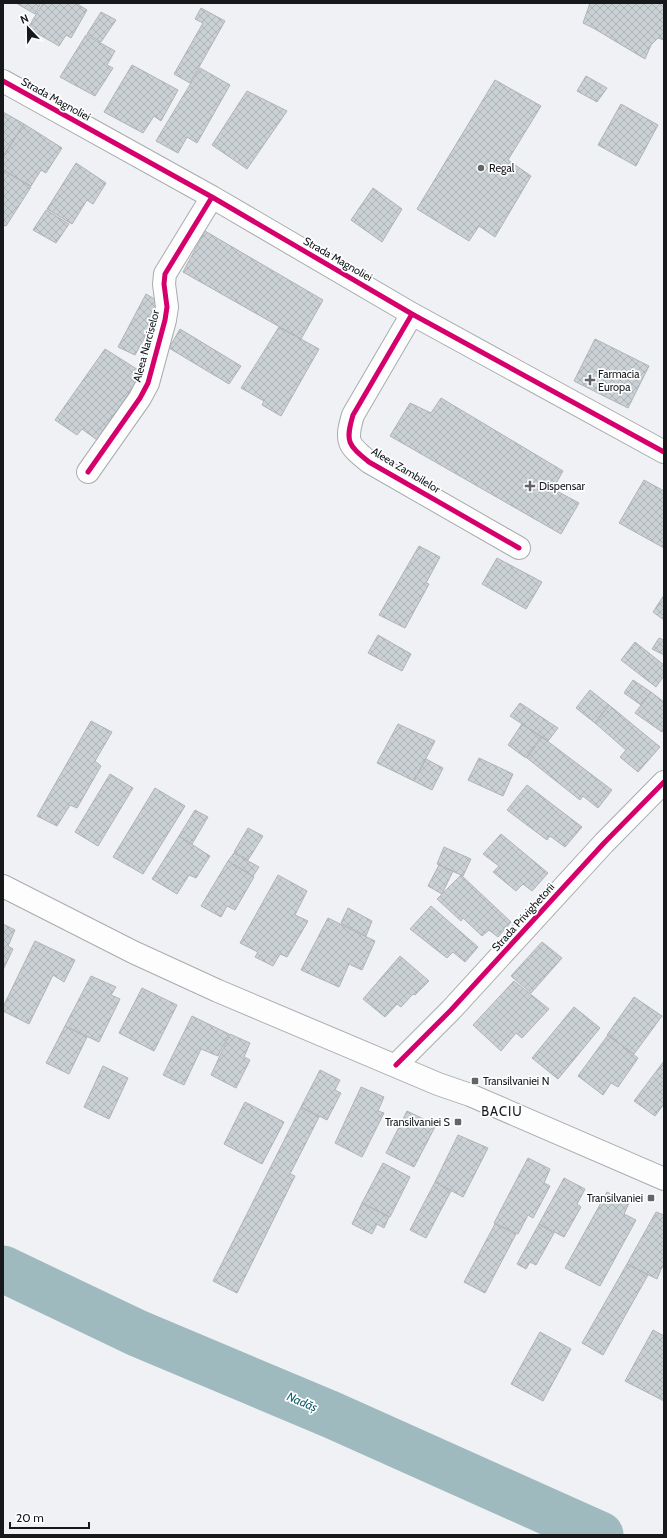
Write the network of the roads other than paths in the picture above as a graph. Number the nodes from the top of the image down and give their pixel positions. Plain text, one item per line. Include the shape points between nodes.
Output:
1 (3, 82) edge
2 (212, 197) junction
3 (412, 314) junction
4 (664, 452) edge
5 (88, 472) dead end
6 (519, 548) dead end
7 (664, 782) edge
8 (3, 886) edge
9 (396, 1065) junction
10 (664, 1179) edge

1 - 2 street, Strada Magnoliei
2 - 3 street, Strada Magnoliei
2 - 5 street, Aleea Narciselor via 165,274 167,307 148,384
3 - 4 street, Strada Magnoliei
3 - 6 street, Aleea Zambilelor via 353,415 348,433 353,449 370,462
7 - 9 street, Strada Privighetorii via 604,843 451,1010
8 - 9 street via 132,952 218,991
9 - 10 street

